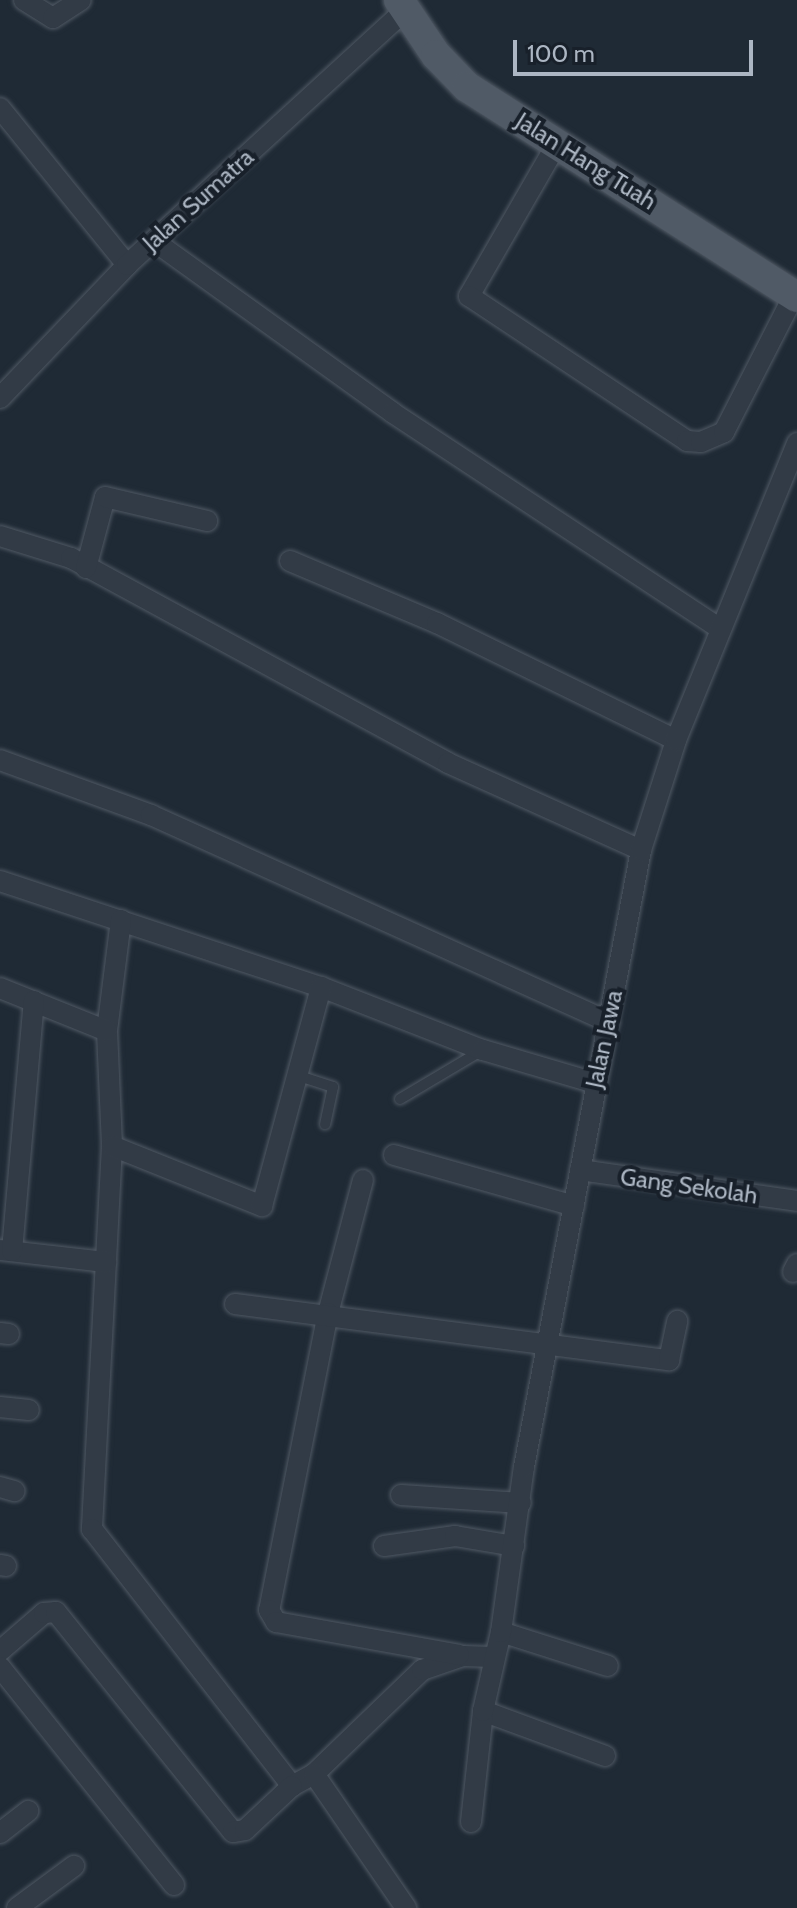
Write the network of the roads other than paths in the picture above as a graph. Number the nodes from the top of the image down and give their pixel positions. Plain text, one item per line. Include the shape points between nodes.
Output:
1 (24, 0) edge
2 (81, 0) edge
3 (402, 5) edge
4 (0, 108) edge
5 (558, 142) junction
6 (154, 241) junction
7 (127, 265) junction
8 (796, 296) edge
9 (0, 398) edge
10 (797, 443) edge
11 (207, 521) dead end
12 (0, 536) edge
13 (290, 561) dead end
14 (86, 568) junction
15 (719, 628) junction
16 (676, 740) junction
17 (0, 760) edge
18 (641, 850) junction
19 (0, 881) edge
20 (121, 920) junction
21 (321, 987) junction
22 (0, 988) edge
23 (34, 1001) junction
24 (609, 1022) junction
25 (107, 1031) junction
26 (483, 1050) junction
27 (296, 1075) junction
28 (595, 1083) junction
29 (400, 1099) dead end
30 (325, 1124) dead end
31 (112, 1146) junction
32 (394, 1155) dead end
33 (580, 1170) junction
34 (363, 1180) dead end
35 (797, 1201) edge
36 (574, 1206) junction
37 (6, 1250) edge
38 (106, 1262) junction
39 (235, 1304) dead end
40 (328, 1313) junction
41 (677, 1321) dead end
42 (547, 1341) junction
43 (0, 1407) edge
44 (29, 1410) dead end
45 (401, 1495) dead end
46 (521, 1503) junction
47 (384, 1546) dead end
48 (514, 1546) junction
49 (501, 1632) junction
50 (0, 1651) edge
51 (463, 1656) junction
52 (493, 1657) junction
53 (608, 1666) dead end
54 (0, 1667) edge
55 (483, 1711) junction
56 (605, 1756) dead end
57 (314, 1774) junction
58 (292, 1786) junction
59 (28, 1811) dead end
60 (471, 1822) dead end
61 (0, 1833) edge
62 (74, 1866) dead end
63 (174, 1885) dead end
64 (17, 1908) edge
65 (406, 1908) edge

1 - 2 street via 53,18
3 - 5 main road, Jalan Hang Tuah via 436,55 467,87
3 - 6 street, Jalan Sumatra
4 - 7 street
5 - 8 main road, Jalan Hang Tuah
5 - 8 street via 469,296 687,441 701,442 724,432
6 - 7 street, Jalan Sumatra
6 - 15 street via 393,413
7 - 9 street, Jalan Sumatra
10 - 15 street, Jalan Jawa
11 - 14 street via 105,497
12 - 14 street via 71,558
13 - 16 street via 437,623
14 - 18 street via 448,763
15 - 16 street, Jalan Jawa
16 - 18 street, Jalan Jawa
17 - 24 street via 151,815
18 - 24 street, Jalan Jawa
19 - 20 street
20 - 21 street
20 - 25 street
21 - 26 street
21 - 27 street
22 - 23 street
23 - 25 street
23 - 37 street
24 - 28 street, Jalan Jawa
25 - 31 street
26 - 28 street
26 - 29 lane
27 - 30 lane via 333,1087
27 - 31 street via 262,1206
28 - 33 street, Jalan Jawa
31 - 38 street
32 - 36 street
33 - 35 street, Gang Sekolah
33 - 36 street, Jalan Jawa
34 - 40 street
36 - 42 street, Jalan Jawa
37 - 38 street
38 - 58 street via 92,1529
39 - 40 street
40 - 42 street
40 - 51 street via 271,1617
41 - 42 street via 669,1360
42 - 46 street, Jalan Jawa
43 - 44 street
45 - 46 street
46 - 48 street, Jalan Jawa
47 - 48 street via 455,1536
48 - 49 street, Jalan Jawa
49 - 52 street, Jalan Jawa
49 - 53 street
50 - 58 street via 44,1613 56,1612 233,1832 245,1830
51 - 52 street
51 - 57 street via 443,1660 406,1681
52 - 55 street, Jalan Jawa
54 - 63 street
55 - 56 street
55 - 60 street, Jalan Jawa
57 - 58 street
57 - 65 street
59 - 61 street
62 - 64 street

